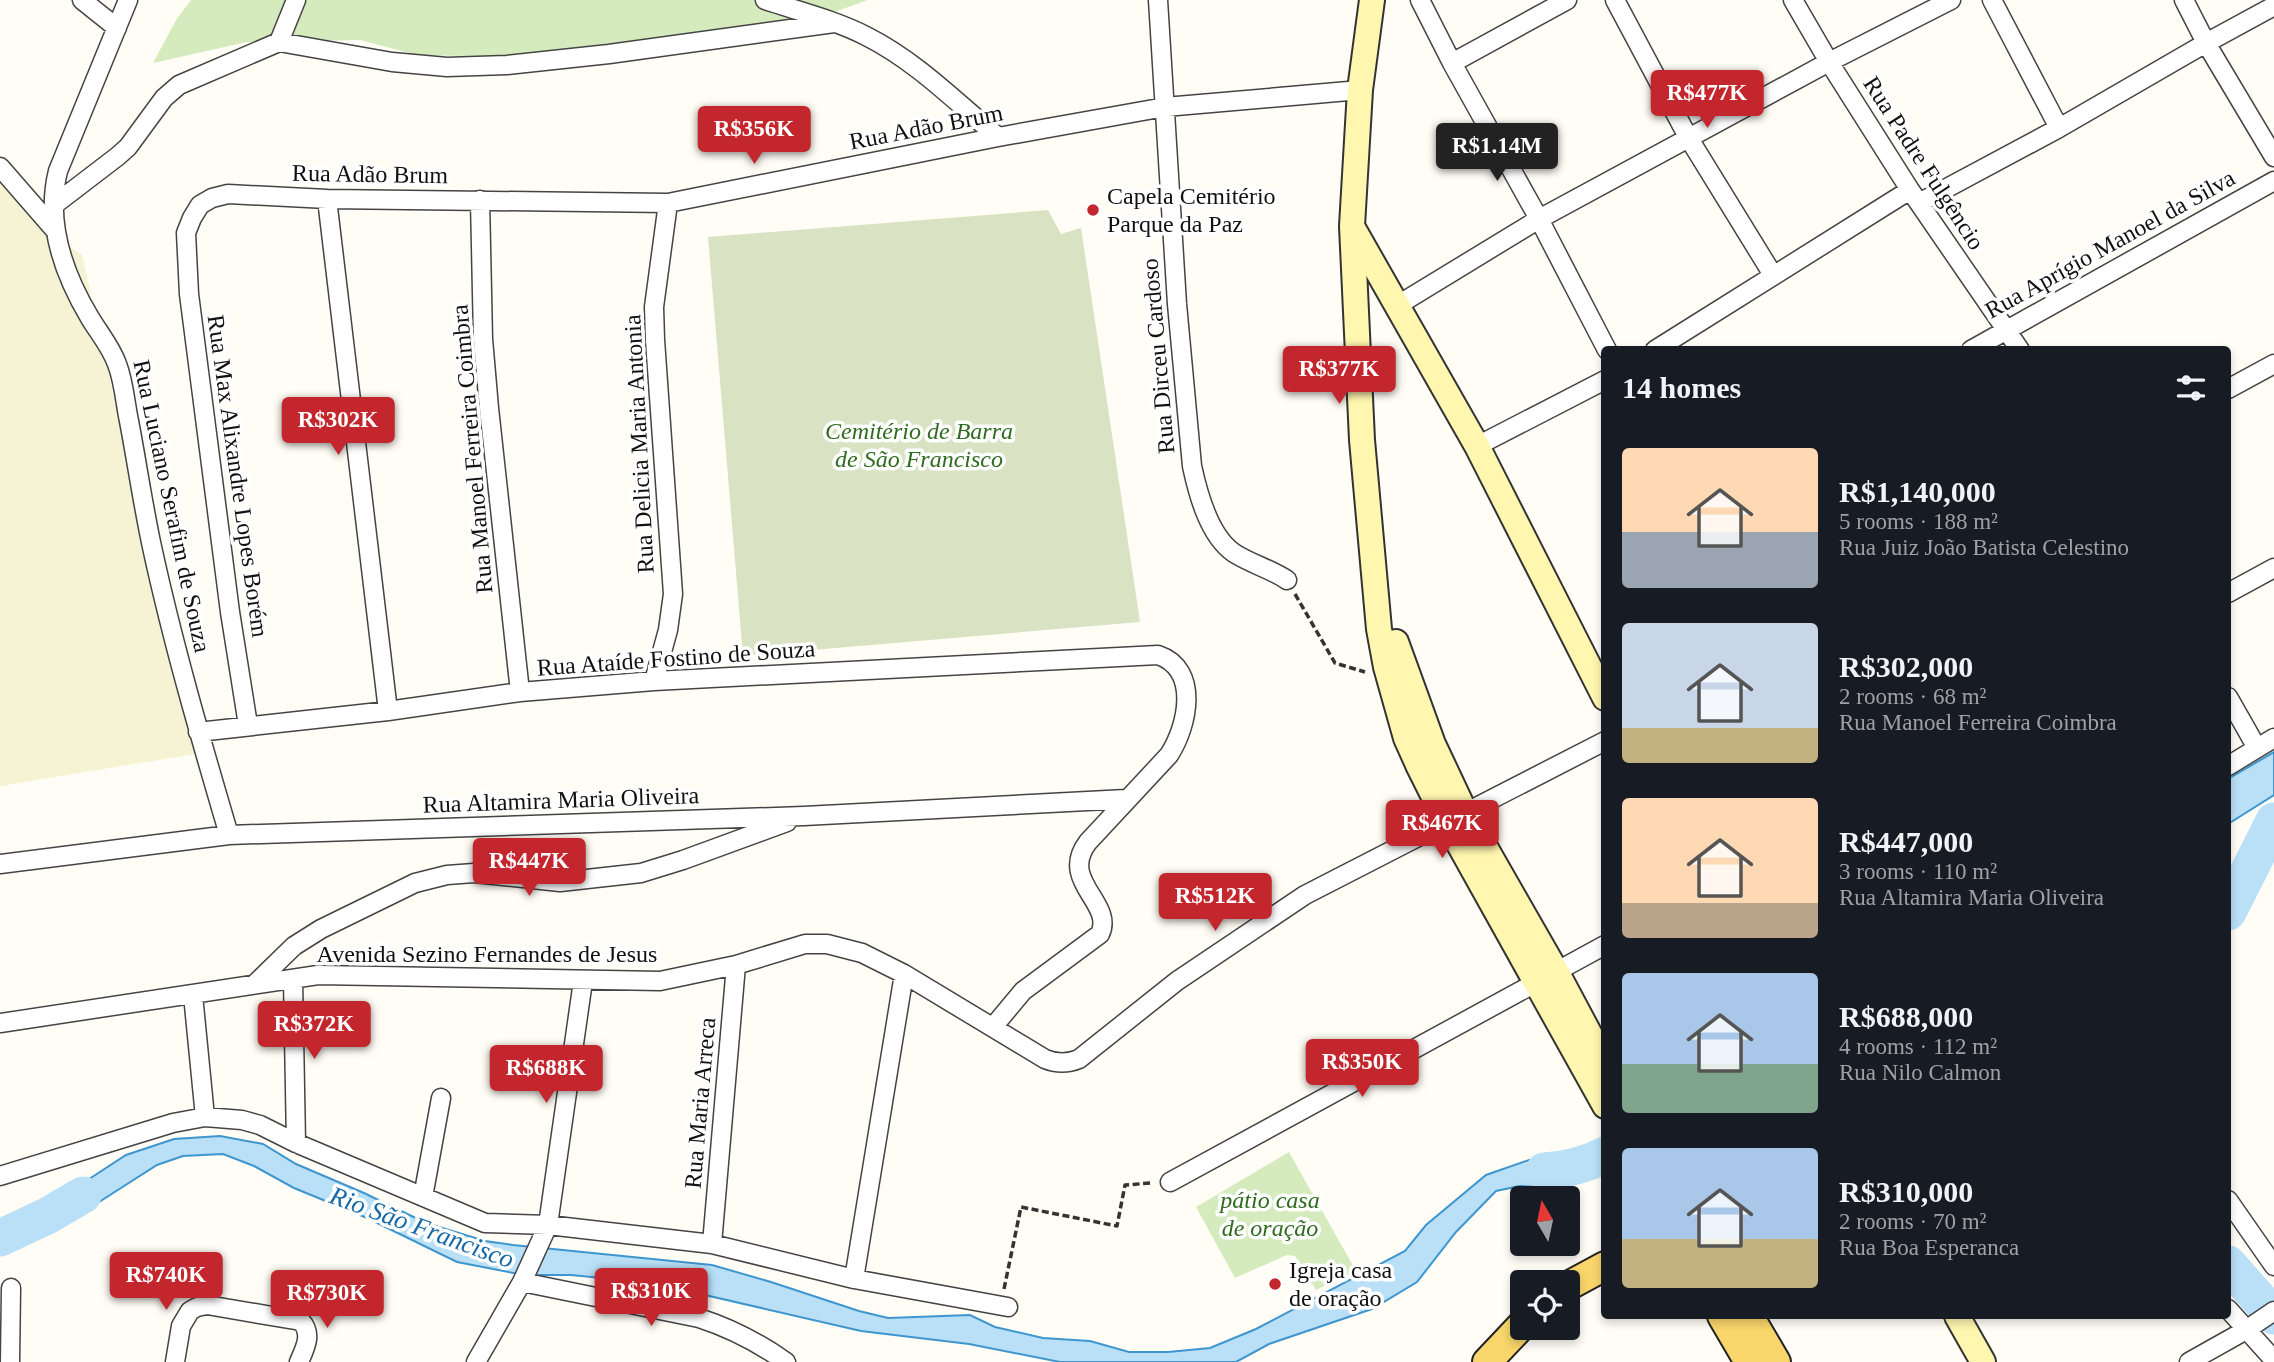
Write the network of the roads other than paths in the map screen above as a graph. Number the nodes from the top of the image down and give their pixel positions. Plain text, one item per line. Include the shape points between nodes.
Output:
1 (82, 0) edge
2 (128, 0) edge
3 (296, 0) edge
4 (765, 0) edge
5 (1158, 0) edge
6 (1372, 0) edge
7 (1420, 0) edge
8 (1567, 0) edge
9 (1615, 0) edge
10 (1793, 0) edge
11 (1951, 0) edge
12 (1992, 0) edge
13 (2184, 0) edge
14 (2274, 6) edge
15 (834, 23) junction
16 (117, 28) junction
17 (279, 42) junction
18 (2206, 43) junction
19 (1829, 62) junction
20 (1452, 63) junction
21 (1360, 90) junction
22 (1165, 107) junction
23 (2059, 128) junction
24 (998, 137) junction
25 (1688, 137) junction
26 (2274, 157) edge
27 (0, 167) edge
28 (2274, 181) edge
29 (1915, 197) junction
30 (327, 199) junction
31 (480, 200) junction
32 (668, 203) junction
33 (54, 205) junction
34 (1539, 219) junction
35 (1352, 226) junction
36 (54, 229) junction
37 (186, 233) joint
38 (1773, 275) junction
39 (1398, 305) junction
40 (2007, 330) junction
41 (1604, 346) edge
42 (1661, 346) edge
43 (1978, 346) edge
44 (2017, 346) edge
45 (2272, 367) edge
46 (1601, 382) edge
47 (2231, 388) edge
48 (1477, 446) junction
49 (2274, 568) edge
50 (1287, 580) road end
51 (1376, 581) junction
52 (2231, 591) edge
53 (654, 681) junction
54 (1601, 690) edge
55 (520, 692) junction
56 (2231, 702) edge
57 (388, 711) junction
58 (248, 725) junction
59 (198, 732) junction
60 (2274, 738) edge
61 (1601, 743) edge
62 (2257, 748) junction
63 (2231, 764) edge
64 (1126, 799) junction
65 (804, 816) junction
66 (1456, 816) junction
67 (229, 835) junction
68 (0, 864) edge
69 (1601, 947) edge
70 (736, 965) junction
71 (904, 974) junction
72 (1546, 976) junction
73 (293, 979) junction
74 (583, 981) junction
75 (255, 984) junction
76 (193, 995) junction
77 (0, 1023) edge
78 (993, 1027) junction
79 (1601, 1057) edge
80 (1601, 1097) edge
81 (441, 1098) dead end
82 (205, 1117) junction
83 (296, 1143) junction
84 (0, 1176) edge
85 (1170, 1182) road end
86 (423, 1197) junction
87 (2231, 1203) edge
88 (546, 1231) junction
89 (712, 1244) junction
90 (2274, 1266) edge
91 (1601, 1268) edge
92 (854, 1279) junction
93 (523, 1280) junction
94 (1580, 1280) edge
95 (11, 1289) dead end
96 (1004, 1306) road end
97 (2231, 1311) edge
98 (2274, 1311) edge
99 (1724, 1319) edge
100 (1751, 1319) edge
101 (1959, 1319) edge
102 (2250, 1327) junction
103 (1510, 1338) edge
104 (2274, 1360) edge
105 (10, 1362) edge
106 (175, 1362) edge
107 (299, 1362) edge
108 (476, 1362) edge
109 (786, 1362) edge
110 (1487, 1362) edge
111 (1749, 1362) edge
112 (1776, 1362) edge
113 (1983, 1362) edge
114 (2189, 1362) edge

1 - 16 street
2 - 16 street, Rua Luciano Serafim de Souza
3 - 17 street
4 - 15 street
5 - 22 street, Rua Dirceu Cardoso
6 - 21 main road
7 - 20 street
8 - 20 street
9 - 25 street
10 - 19 street, Rua Padre Fulgêncio
11 - 19 street
12 - 23 street
13 - 18 street
14 - 18 street
15 - 17 street via 609,54 459,67 392,62
15 - 24 street via 898,55
16 - 33 street, Rua Luciano Serafim de Souza via 58,171
17 - 33 street via 179,85 128,147
18 - 23 street
18 - 26 street
19 - 25 street
19 - 29 street, Rua Padre Fulgêncio
20 - 34 street
21 - 22 street, Rua Adão Brum
21 - 35 main road
22 - 24 street, Rua Adão Brum
22 - 50 street, Rua Dirceu Cardoso via 1177,304 1196,486 1222,541 1233,552
23 - 29 street
24 - 32 street, Rua Adão Brum
25 - 34 street
25 - 38 street
27 - 36 street
28 - 40 street, Rua Aprígio Manoel da Silva
29 - 38 street
29 - 40 street, Rua Padre Fulgêncio
30 - 31 street, Rua Adão Brum
30 - 37 street, Rua Adão Brum via 228,194 200,205
30 - 57 street
31 - 32 street, Rua Adão Brum
31 - 55 street, Rua Manoel Ferreira Coimbra via 483,340
32 - 53 street, Rua Delicia Maria Antonia via 654,307 673,594
33 - 36 street, Rua Luciano Serafim de Souza
34 - 39 street
34 - 41 street
35 - 39 main road
35 - 51 main road via 1362,440
36 - 59 street, Rua Luciano Serafim de Souza via 71,284 112,351 121,379 152,547
37 - 58 street, Rua Max Alixandre Lopes Borém via 189,294
38 - 42 street
39 - 48 main road
40 - 43 street, Rua Aprígio Manoel da Silva
40 - 44 street, Rua Padre Fulgêncio
45 - 47 street
46 - 48 street
48 - 54 main road
49 - 52 street
51 - 66 main road
51 - 66 main road via 1379,629 1406,738
53 - 55 street, Rua Ataíde Fostino de Souza
53 - 64 street, Rua Ataíde Fostino de Souza via 1158,655 1177,665 1185,685 1182,731 1169,755
55 - 57 street, Rua Ataíde Fostino de Souza
56 - 62 street
57 - 58 street, Rua Ataíde Fostino de Souza
58 - 59 street, Rua Ataíde Fostino de Souza
59 - 67 street, Rua Luciano Serafim de Souza
60 - 62 street
61 - 66 street, Avenida Sezino Fernandes de Jesus
62 - 63 street
64 - 65 street, Rua Altamira Maria Oliveira
64 - 78 street via 1079,857 1081,878 1103,923 1100,934 1023,991
65 - 67 street, Rua Altamira Maria Oliveira
65 - 75 street via 641,873 560,882 474,873 415,883 294,946
66 - 72 main road
66 - 78 street, Avenida Sezino Fernandes de Jesus via 1305,895 1177,982 1079,1059 1052,1062
67 - 68 street, Rua Altamira Maria Oliveira
69 - 72 street
70 - 71 street, Avenida Sezino Fernandes de Jesus via 805,944 827,944 862,953
70 - 74 street, Avenida Sezino Fernandes de Jesus via 660,981
70 - 89 street, Rua Maria Arreca
71 - 78 street, Avenida Sezino Fernandes de Jesus
71 - 92 street
72 - 79 main road
72 - 80 main road
72 - 85 street
73 - 74 street, Avenida Sezino Fernandes de Jesus via 389,975
73 - 75 street, Avenida Sezino Fernandes de Jesus
73 - 83 street
74 - 88 street
75 - 76 street, Avenida Sezino Fernandes de Jesus
76 - 77 street, Avenida Sezino Fernandes de Jesus
76 - 82 street
81 - 86 street
82 - 83 street via 260,1125
82 - 84 street
83 - 86 street
86 - 88 street via 485,1223
87 - 90 street
88 - 89 street
88 - 93 street
89 - 92 street
91 - 94 main road
92 - 96 street
93 - 108 street
93 - 109 street via 699,1318
95 - 105 street
97 - 102 street
98 - 102 street
99 - 111 main road
100 - 112 main road
101 - 113 main road
102 - 104 street
102 - 114 street
103 - 110 main road
106 - 107 street via 184,1317 206,1305 294,1318 306,1325 307,1343

